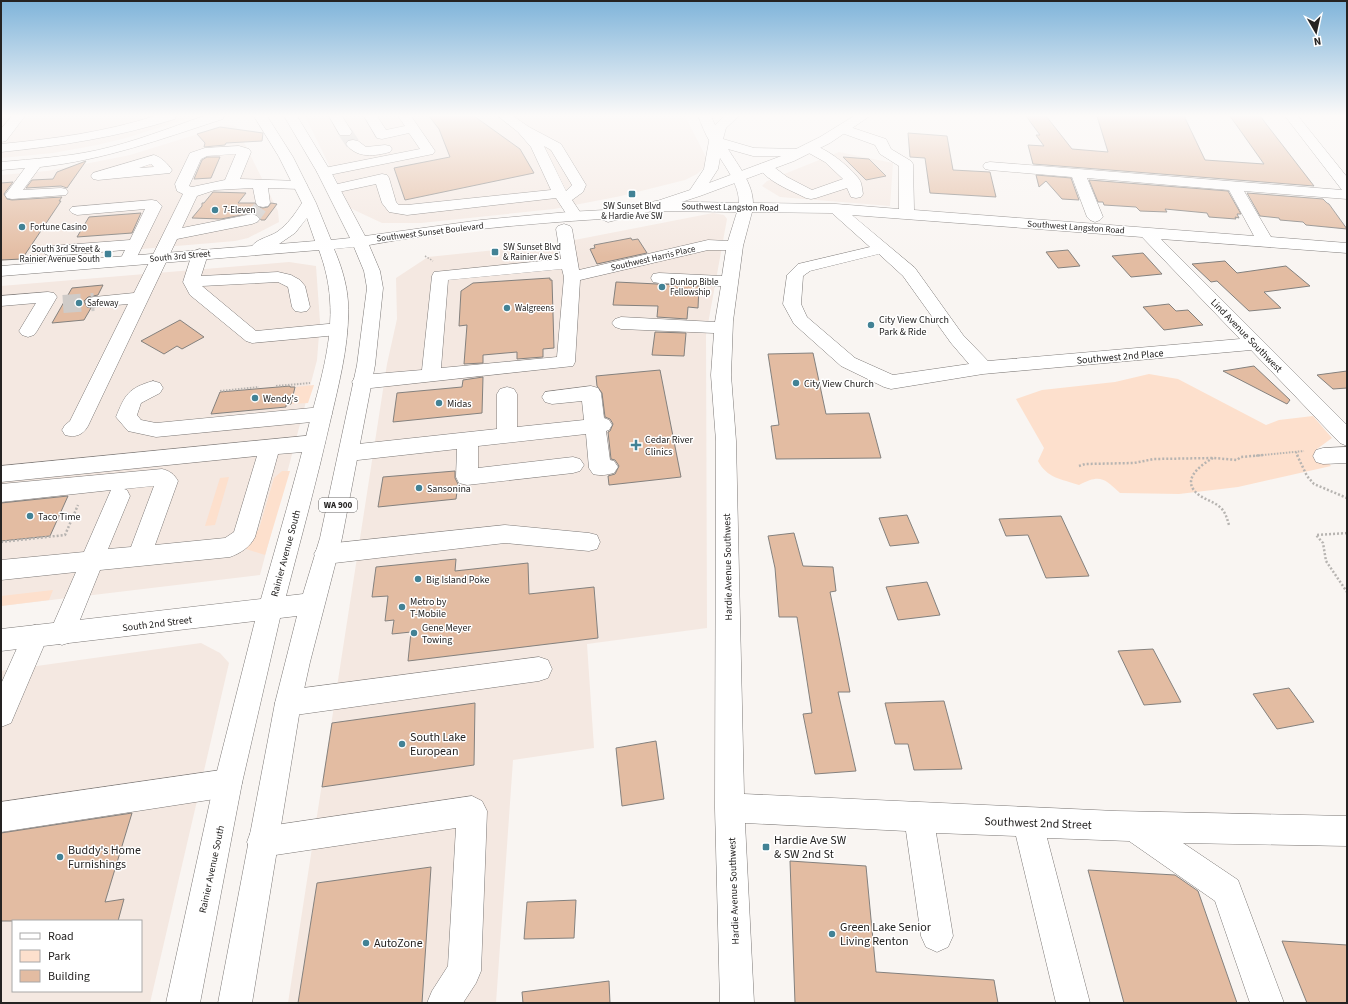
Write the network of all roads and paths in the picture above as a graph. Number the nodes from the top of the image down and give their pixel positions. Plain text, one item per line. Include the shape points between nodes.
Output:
1 (36, 163) joint
2 (192, 163) edge
3 (240, 163) edge
4 (289, 163) edge
5 (318, 163) edge
6 (369, 163) edge
7 (545, 163) edge
8 (566, 163) edge
9 (712, 163) edge
10 (729, 163) edge
11 (775, 163) edge
12 (834, 163) edge
13 (904, 163) edge
14 (1328, 163) edge
15 (1, 166) edge
16 (990, 166) dead end
17 (765, 167) junction
18 (324, 172) junction
19 (1078, 173) junction
20 (738, 177) junction
21 (853, 181) junction
22 (231, 184) junction
23 (260, 185) junction
24 (300, 185) junction
25 (1234, 186) junction
26 (1347, 187) edge
27 (334, 189) junction
28 (62, 192) dead end
29 (191, 193) junction
30 (695, 193) junction
31 (1347, 195) edge
32 (562, 196) junction
33 (746, 200) junction
34 (263, 203) tunnel mouth
35 (309, 203) junction
36 (655, 206) junction
37 (836, 209) junction
38 (76, 210) dead end
39 (861, 211) junction
40 (621, 214) junction
41 (906, 214) junction
42 (574, 215) junction
43 (1094, 217) dead end
44 (252, 220) dead end
45 (564, 229) junction
46 (1147, 233) junction
47 (172, 234) junction
48 (360, 242) junction
49 (1265, 242) junction
50 (136, 244) junction
51 (324, 245) junction
52 (734, 246) junction
53 (1347, 248) edge
54 (880, 249) junction
55 (250, 250) junction
56 (200, 254) junction
57 (161, 258) junction
58 (45, 260) junction
59 (128, 260) junction
60 (571, 270) junction
61 (1, 271) edge
62 (659, 278) dead end
63 (730, 281) junction
64 (192, 282) junction
65 (141, 298) junction
66 (1, 301) edge
67 (94, 302) tunnel mouth
68 (63, 304) tunnel mouth
69 (43, 306) junction
70 (301, 307) dead end
71 (621, 323) dead end
72 (723, 328) junction
73 (338, 329) junction
74 (28, 331) dead end
75 (1256, 344) junction
76 (984, 368) junction
77 (430, 376) junction
78 (362, 382) junction
79 (316, 383) dead end
80 (276, 386) dead end
81 (259, 387) dead end
82 (161, 388) dead end
83 (220, 391) dead end
84 (507, 394) dead end
85 (552, 397) dead end
86 (322, 411) junction
87 (599, 425) junction
88 (72, 430) dead end
89 (507, 436) junction
90 (1347, 438) edge
91 (468, 440) junction
92 (315, 443) junction
93 (270, 447) junction
94 (1296, 452) junction
95 (349, 453) junction
96 (1333, 456) edge
97 (1214, 458) junction
98 (574, 465) dead end
99 (606, 466) dead end
100 (1080, 466) dead end
101 (1, 474) edge
102 (1, 493) edge
103 (119, 496) dead end
104 (1347, 498) edge
105 (79, 502) dead end
106 (1228, 525) dead end
107 (1347, 533) edge
108 (1, 542) edge
109 (589, 542) dead end
110 (326, 554) junction
111 (139, 556) junction
112 (91, 562) junction
113 (1, 570) edge
114 (1347, 592) edge
115 (312, 604) junction
116 (270, 610) junction
117 (62, 634) junction
118 (35, 636) junction
119 (1, 640) edge
120 (539, 669) dead end
121 (288, 703) junction
122 (1, 714) edge
123 (228, 783) junction
124 (730, 808) junction
125 (1, 817) edge
126 (919, 818) junction
127 (1028, 823) junction
128 (1135, 827) junction
129 (1347, 831) edge
130 (262, 842) junction
131 (937, 936) dead end
132 (183, 1003) edge
133 (235, 1003) edge
134 (444, 1003) edge
135 (737, 1003) edge
136 (1072, 1003) edge
137 (1267, 1003) edge

1 - 15 street
1 - 28 street via 12,195
2 - 29 street via 182,184 182,188
3 - 22 street
4 - 24 street, Rainier Avenue South
5 - 18 street
6 - 18 street
7 - 32 street
8 - 32 street via 579,185 578,189
9 - 30 street via 711,169
10 - 20 street
11 - 17 street, Southwest Sunset Boulevard
12 - 21 street
13 - 41 street
14 - 26 street
16 - 19 street
17 - 20 street, Southwest Sunset Boulevard
17 - 21 street via 782,180 810,195
18 - 27 street
19 - 25 street
19 - 43 street
20 - 30 street, Southwest Sunset Boulevard
20 - 33 street
21 - 39 street
22 - 23 street
22 - 29 street via 211,186
23 - 24 street
23 - 34 street
24 - 35 street, Rainier Avenue South
25 - 31 street
25 - 49 street
27 - 32 street via 382,178 388,203 394,209 407,210
27 - 48 street
29 - 47 street
30 - 36 street, Southwest Sunset Boulevard
32 - 42 street
33 - 36 street, Southwest Langston Road
33 - 37 street, Southwest Langston Road via 805,208
33 - 52 street, Hardie Avenue Southwest
35 - 51 street, Rainier Avenue South
35 - 55 street via 287,232
36 - 40 street, Southwest Sunset Boulevard
37 - 39 street, Southwest Langston Road
37 - 54 street
38 - 50 street via 152,204 154,209
39 - 41 street, Southwest Langston Road
40 - 42 street, Southwest Sunset Boulevard
40 - 45 street, Southwest Sunset Boulevard
41 - 46 street, Southwest Langston Road
42 - 48 street, Southwest Sunset Boulevard via 394,235
44 - 47 street
45 - 48 street, Southwest Sunset Boulevard via 427,244 395,246
45 - 60 street
46 - 49 street, Southwest Langston Road
46 - 75 street, Lind Avenue Southwest
47 - 57 street
48 - 51 street, South 3rd Street
48 - 78 street, WA 900 via 372,271 375,288
49 - 53 street, Southwest Langston Road
50 - 58 street
50 - 59 street
51 - 55 street, South 3rd Street
51 - 73 street, Rainier Avenue South via 333,266 339,300
52 - 60 street, Southwest Harris Place via 708,245
52 - 63 street, Hardie Avenue Southwest
54 - 76 street via 909,272 957,339
54 - 76 street, Southwest 2nd Place via 804,267 795,275 792,304 800,320 848,362 891,382
55 - 56 street, South 3rd Street
56 - 57 street, South 3rd Street
56 - 64 street
57 - 59 street, South 3rd Street
57 - 65 street
58 - 59 street, South 3rd Street
58 - 61 street, South 3rd Street
60 - 77 street via 566,362
60 - 77 street, Southwest Harris Place via 440,276
62 - 63 street
63 - 72 street, Hardie Avenue Southwest
64 - 70 street via 278,277 296,284
64 - 73 street via 196,291 252,337
65 - 67 street
65 - 88 street via 78,426
66 - 69 street via 48,297
68 - 69 street
69 - 74 street
71 - 72 street
72 - 124 street, Hardie Avenue Southwest via 721,375 726,441
73 - 86 street, Rainier Avenue South via 332,373
75 - 76 street, Southwest 2nd Place
75 - 90 street, Lind Avenue Southwest
77 - 78 street
78 - 95 street, WA 900
79 - 80 path
81 - 83 path
82 - 86 street via 133,398 126,417 135,426 156,430
84 - 89 street
85 - 87 street via 595,392
86 - 92 street, Rainier Avenue South
87 - 89 street
87 - 99 street via 600,468
89 - 91 street
91 - 95 street
91 - 98 street via 467,477
92 - 93 street
92 - 116 street, Rainier Avenue South
93 - 101 street
93 - 111 street via 244,537 230,547
94 - 96 path via 1320,450
94 - 97 path via 1241,457 1237,460
94 - 104 path via 1312,482
95 - 110 street, WA 900
97 - 100 path via 1154,459 1134,463
97 - 106 path via 1196,469 1191,482 1198,494 1222,509
102 - 111 street via 162,477 167,481
103 - 112 street
105 - 108 path via 65,535
107 - 114 path via 1332,536 1316,535 1323,543 1326,560
109 - 110 street via 505,534
110 - 115 street, WA 900
111 - 112 street
112 - 113 street
112 - 117 street
115 - 116 street, South 2nd Street
115 - 121 street
116 - 117 street, South 2nd Street
116 - 123 street, Rainier Avenue South
117 - 118 street, South 2nd Street
118 - 119 street, South 2nd Street
118 - 122 street
120 - 121 street
121 - 130 street
123 - 125 street
123 - 132 street, Rainier Avenue South
124 - 126 street, Southwest 2nd Street
124 - 135 street, Hardie Avenue Southwest
126 - 127 street, Southwest 2nd Street
126 - 131 street
127 - 128 street, Southwest 2nd Street
127 - 136 street
128 - 129 street, Southwest 2nd Street
128 - 137 street via 1227,891
130 - 133 street
130 - 134 street via 472,811 464,971

